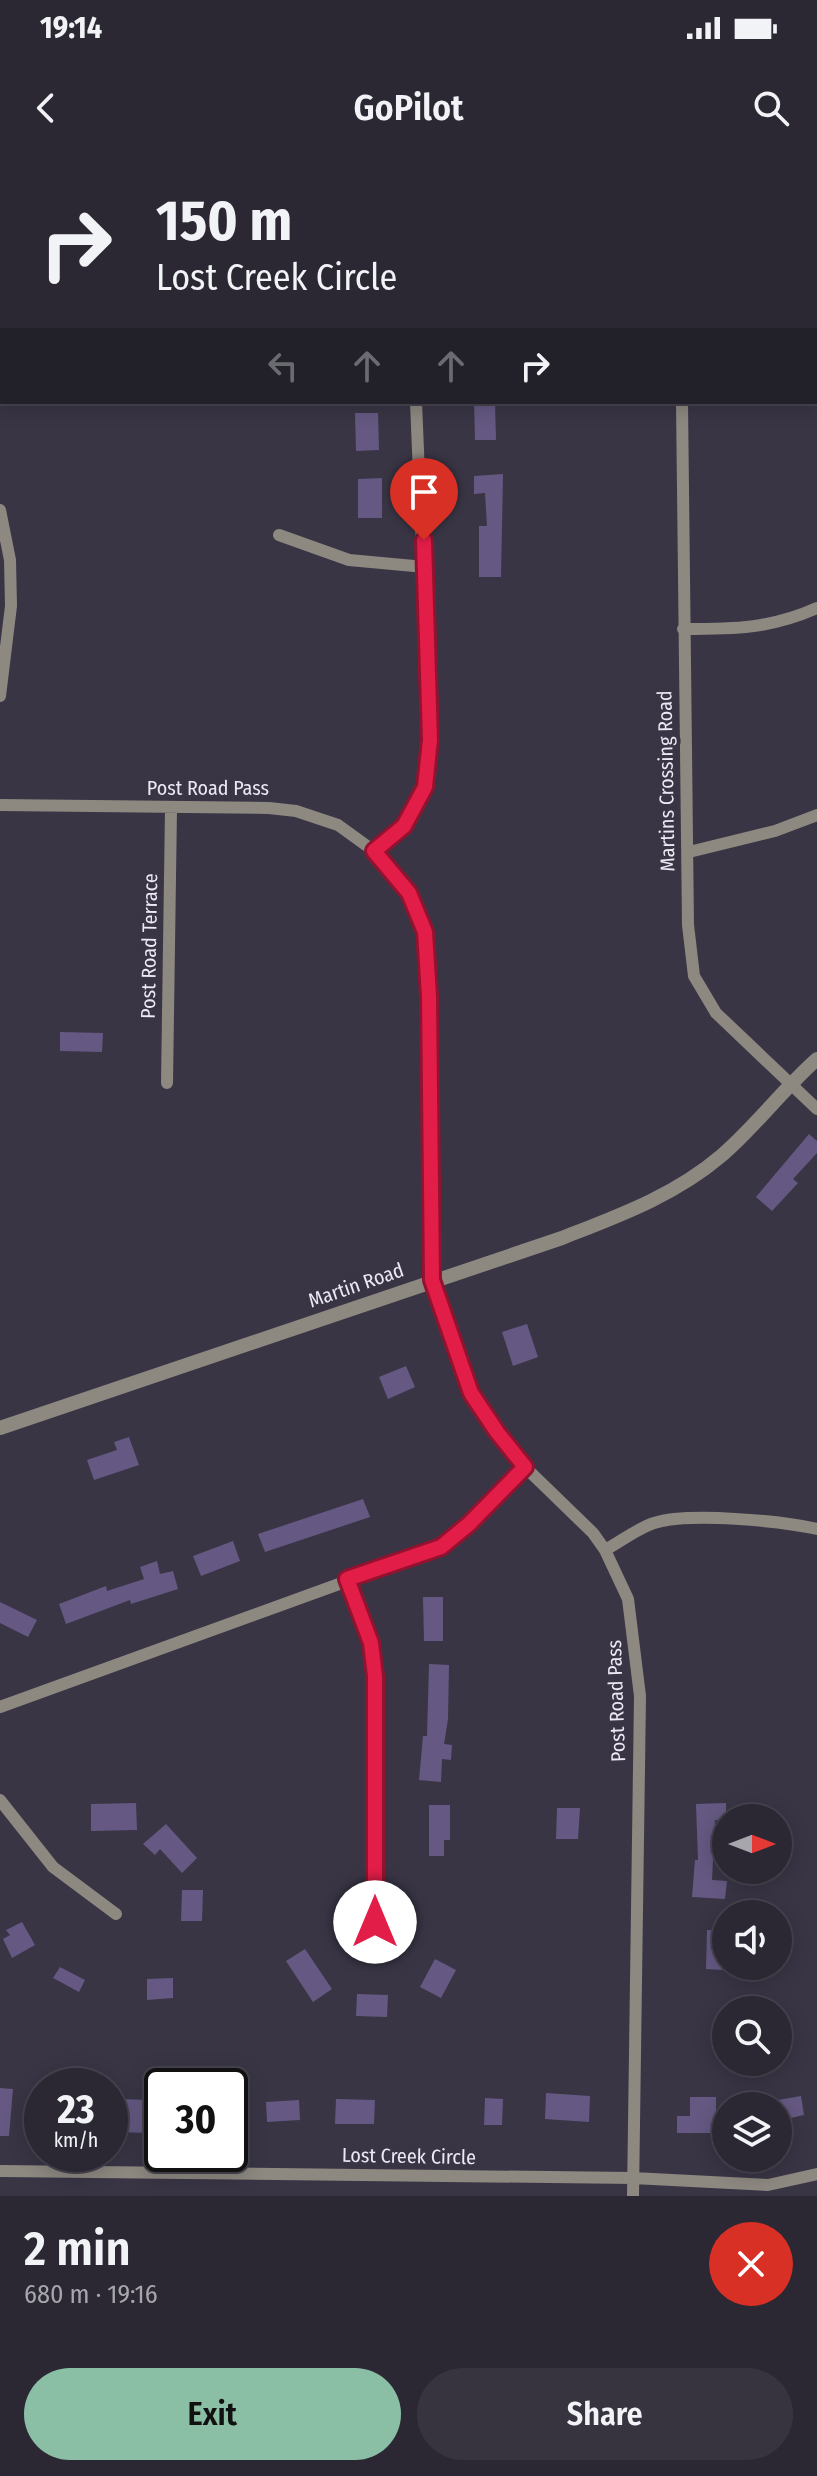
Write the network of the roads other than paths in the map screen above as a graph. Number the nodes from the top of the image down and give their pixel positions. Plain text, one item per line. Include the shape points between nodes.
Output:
1 (416, 404) edge
2 (682, 404) edge
3 (0, 510) edge
4 (279, 535) dead end
5 (425, 567) junction
6 (817, 608) edge
7 (683, 629) junction
8 (0, 696) edge
9 (0, 805) edge
10 (171, 809) junction
11 (817, 815) edge
12 (374, 851) junction
13 (689, 852) junction
14 (817, 1059) edge
15 (790, 1082) junction
16 (167, 1083) dead end
17 (817, 1109) edge
18 (432, 1280) junction
19 (0, 1428) edge
20 (525, 1467) junction
21 (817, 1529) edge
22 (605, 1550) junction
23 (347, 1579) junction
24 (0, 1707) edge
25 (0, 1800) edge
26 (116, 1914) dead end
27 (375, 1922) dead end
28 (0, 2171) edge
29 (817, 2174) edge
30 (633, 2178) junction
31 (633, 2196) edge

1 - 5 street
2 - 7 street, Martins Crossing Road
3 - 8 street via 11,591
4 - 5 street via 349,560
5 - 12 street via 430,740 425,787 404,826
6 - 7 street via 785,622 747,629
7 - 13 street, Martins Crossing Road
9 - 10 street, Post Road Pass
10 - 12 street, Post Road Pass via 296,811 338,825
10 - 16 street, Post Road Terrace
11 - 13 street
12 - 18 street, Post Road Pass via 409,893 425,932
13 - 15 street, Martins Crossing Road via 694,976 716,1013
14 - 15 street, Martin Road
15 - 17 street, Martins Crossing Road
15 - 18 street, Martin Road via 723,1154 668,1193 562,1238
18 - 19 street, Martin Road
18 - 20 street, Post Road Pass via 471,1393
20 - 22 street, Post Road Pass
20 - 23 street via 441,1547
21 - 22 street via 784,1522 703,1519 654,1523
22 - 30 street, Post Road Pass via 628,1599 640,1696
23 - 24 street
23 - 27 street via 371,1643 375,1676
25 - 26 street via 53,1867
28 - 30 street, Lost Creek Circle
29 - 30 street, Lost Creek Circle via 768,2185
30 - 31 street, Post Road Pass

